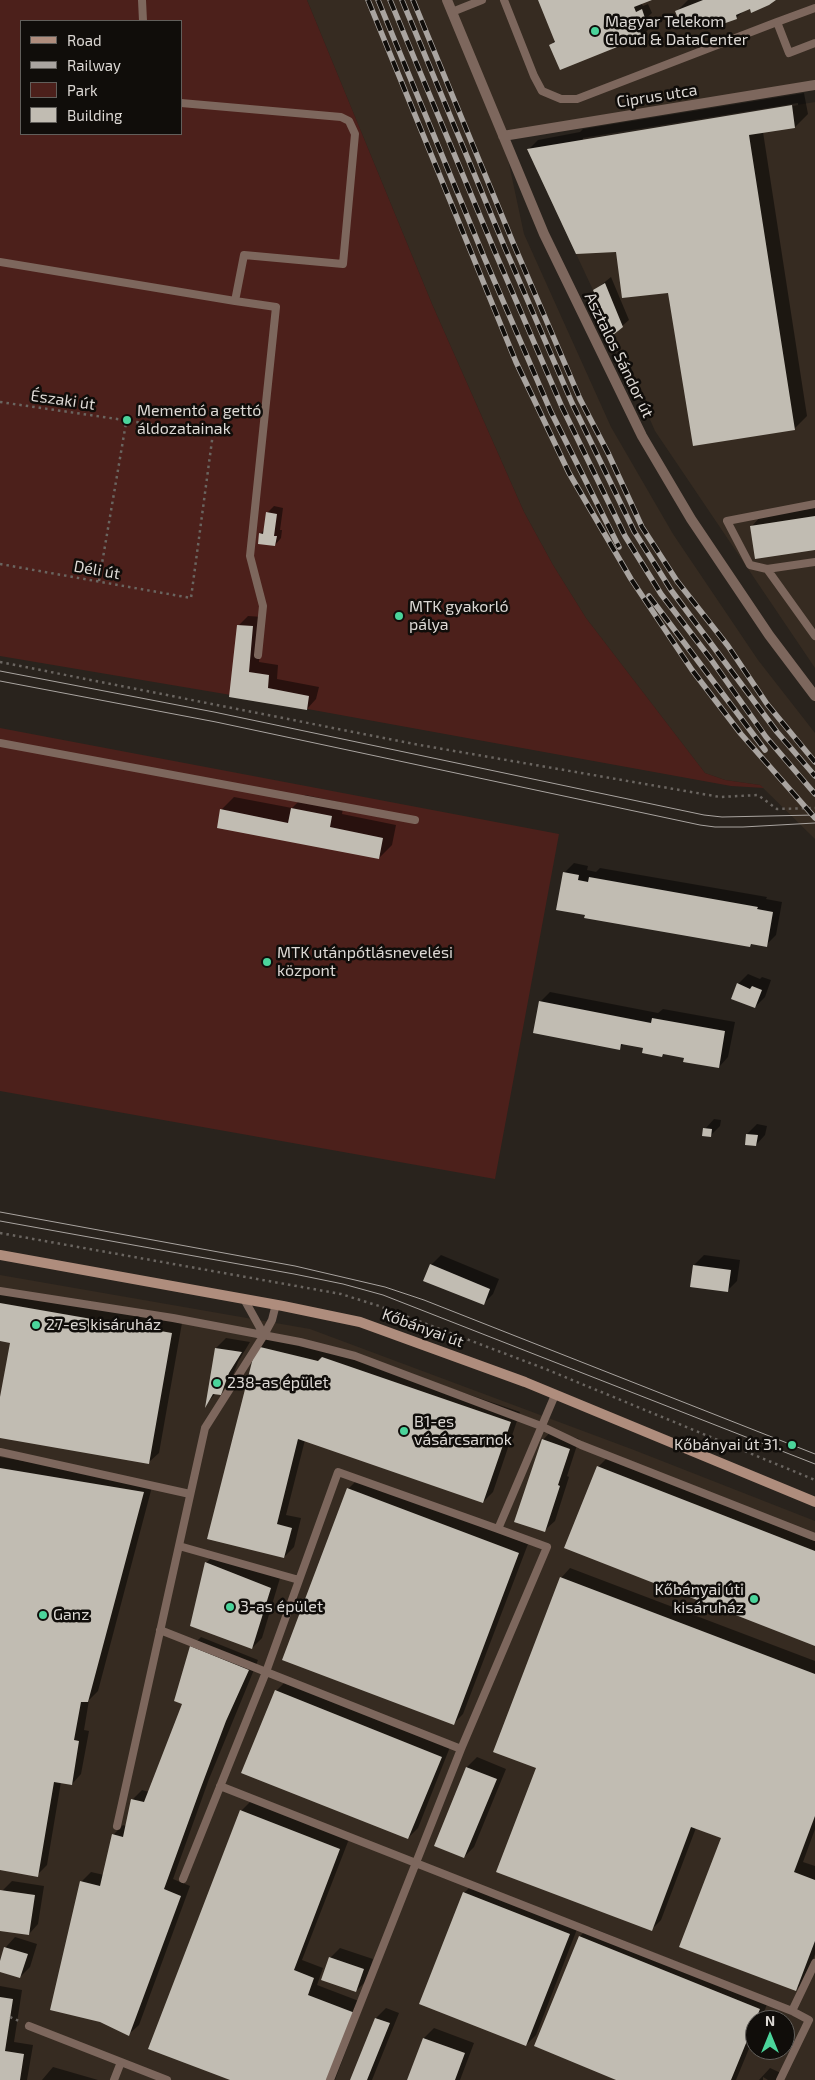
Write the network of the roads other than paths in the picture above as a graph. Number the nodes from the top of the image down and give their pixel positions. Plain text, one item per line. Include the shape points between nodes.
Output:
1 (142, 0) edge
2 (447, 0) edge
3 (482, 0) edge
4 (504, 0) edge
5 (815, 8) edge
6 (452, 12) junction
7 (143, 20) edge
8 (777, 22) junction
9 (815, 43) edge
10 (815, 85) edge
11 (182, 104) edge
12 (503, 136) junction
13 (0, 262) edge
14 (235, 301) junction
15 (815, 504) edge
16 (815, 562) edge
17 (766, 569) junction
18 (815, 636) edge
19 (258, 655) dead end
20 (815, 696) edge
21 (0, 743) edge
22 (415, 820) dead end
23 (0, 1254) edge
24 (0, 1291) edge
25 (244, 1299) junction
26 (276, 1304) junction
27 (264, 1335) junction
28 (555, 1395) junction
29 (541, 1426) junction
30 (0, 1452) edge
31 (190, 1494) junction
32 (815, 1502) edge
33 (498, 1529) junction
34 (815, 1538) edge
35 (179, 1546) junction
36 (299, 1580) junction
37 (160, 1630) junction
38 (266, 1672) junction
39 (461, 1749) junction
40 (220, 1786) junction
41 (117, 1826) dead end
42 (416, 1863) junction
43 (183, 1879) dead end
44 (815, 1963) edge
45 (789, 2010) edge
46 (792, 2010) edge
47 (795, 2013) edge
48 (29, 2026) dead end
49 (795, 2049) edge
50 (790, 2060) edge
51 (121, 2062) junction
52 (114, 2080) edge
53 (167, 2080) edge
54 (330, 2080) edge
55 (780, 2080) edge

1 - 7 lane
2 - 6 street, Asztalos Sándor út
3 - 6 lane
4 - 8 lane via 542,91 561,99 577,99
5 - 8 lane
6 - 12 street, Asztalos Sándor út
8 - 9 lane via 789,53
10 - 12 street, Ciprus utca
11 - 14 lane via 341,117 349,121 355,134 343,264 244,255
12 - 20 street, Asztalos Sándor út via 544,234 642,436 708,544 769,635
13 - 14 lane
14 - 19 lane via 276,307 250,556 262,606
15 - 17 lane via 727,521 750,565
16 - 17 lane
17 - 18 lane
21 - 22 lane
23 - 25 main road, Kőbányai út
24 - 27 lane
25 - 26 main road, Kőbányai út
25 - 27 lane
26 - 27 lane
26 - 28 main road, Kőbányai út via 333,1315 385,1330
27 - 29 lane via 356,1356
27 - 31 lane via 205,1428
28 - 29 lane
28 - 32 main road, Kőbányai út
29 - 33 lane
29 - 34 lane
30 - 31 lane
31 - 35 lane
33 - 36 lane via 338,1472
33 - 39 lane via 547,1547
35 - 36 lane
35 - 37 lane
36 - 38 lane
37 - 38 lane
37 - 41 lane
38 - 39 lane
38 - 40 lane
39 - 42 lane
40 - 42 lane
40 - 43 lane
42 - 45 lane
42 - 54 lane
44 - 46 lane
47 - 49 lane via 809,2020
48 - 51 lane
50 - 55 lane
51 - 52 lane
51 - 53 lane

